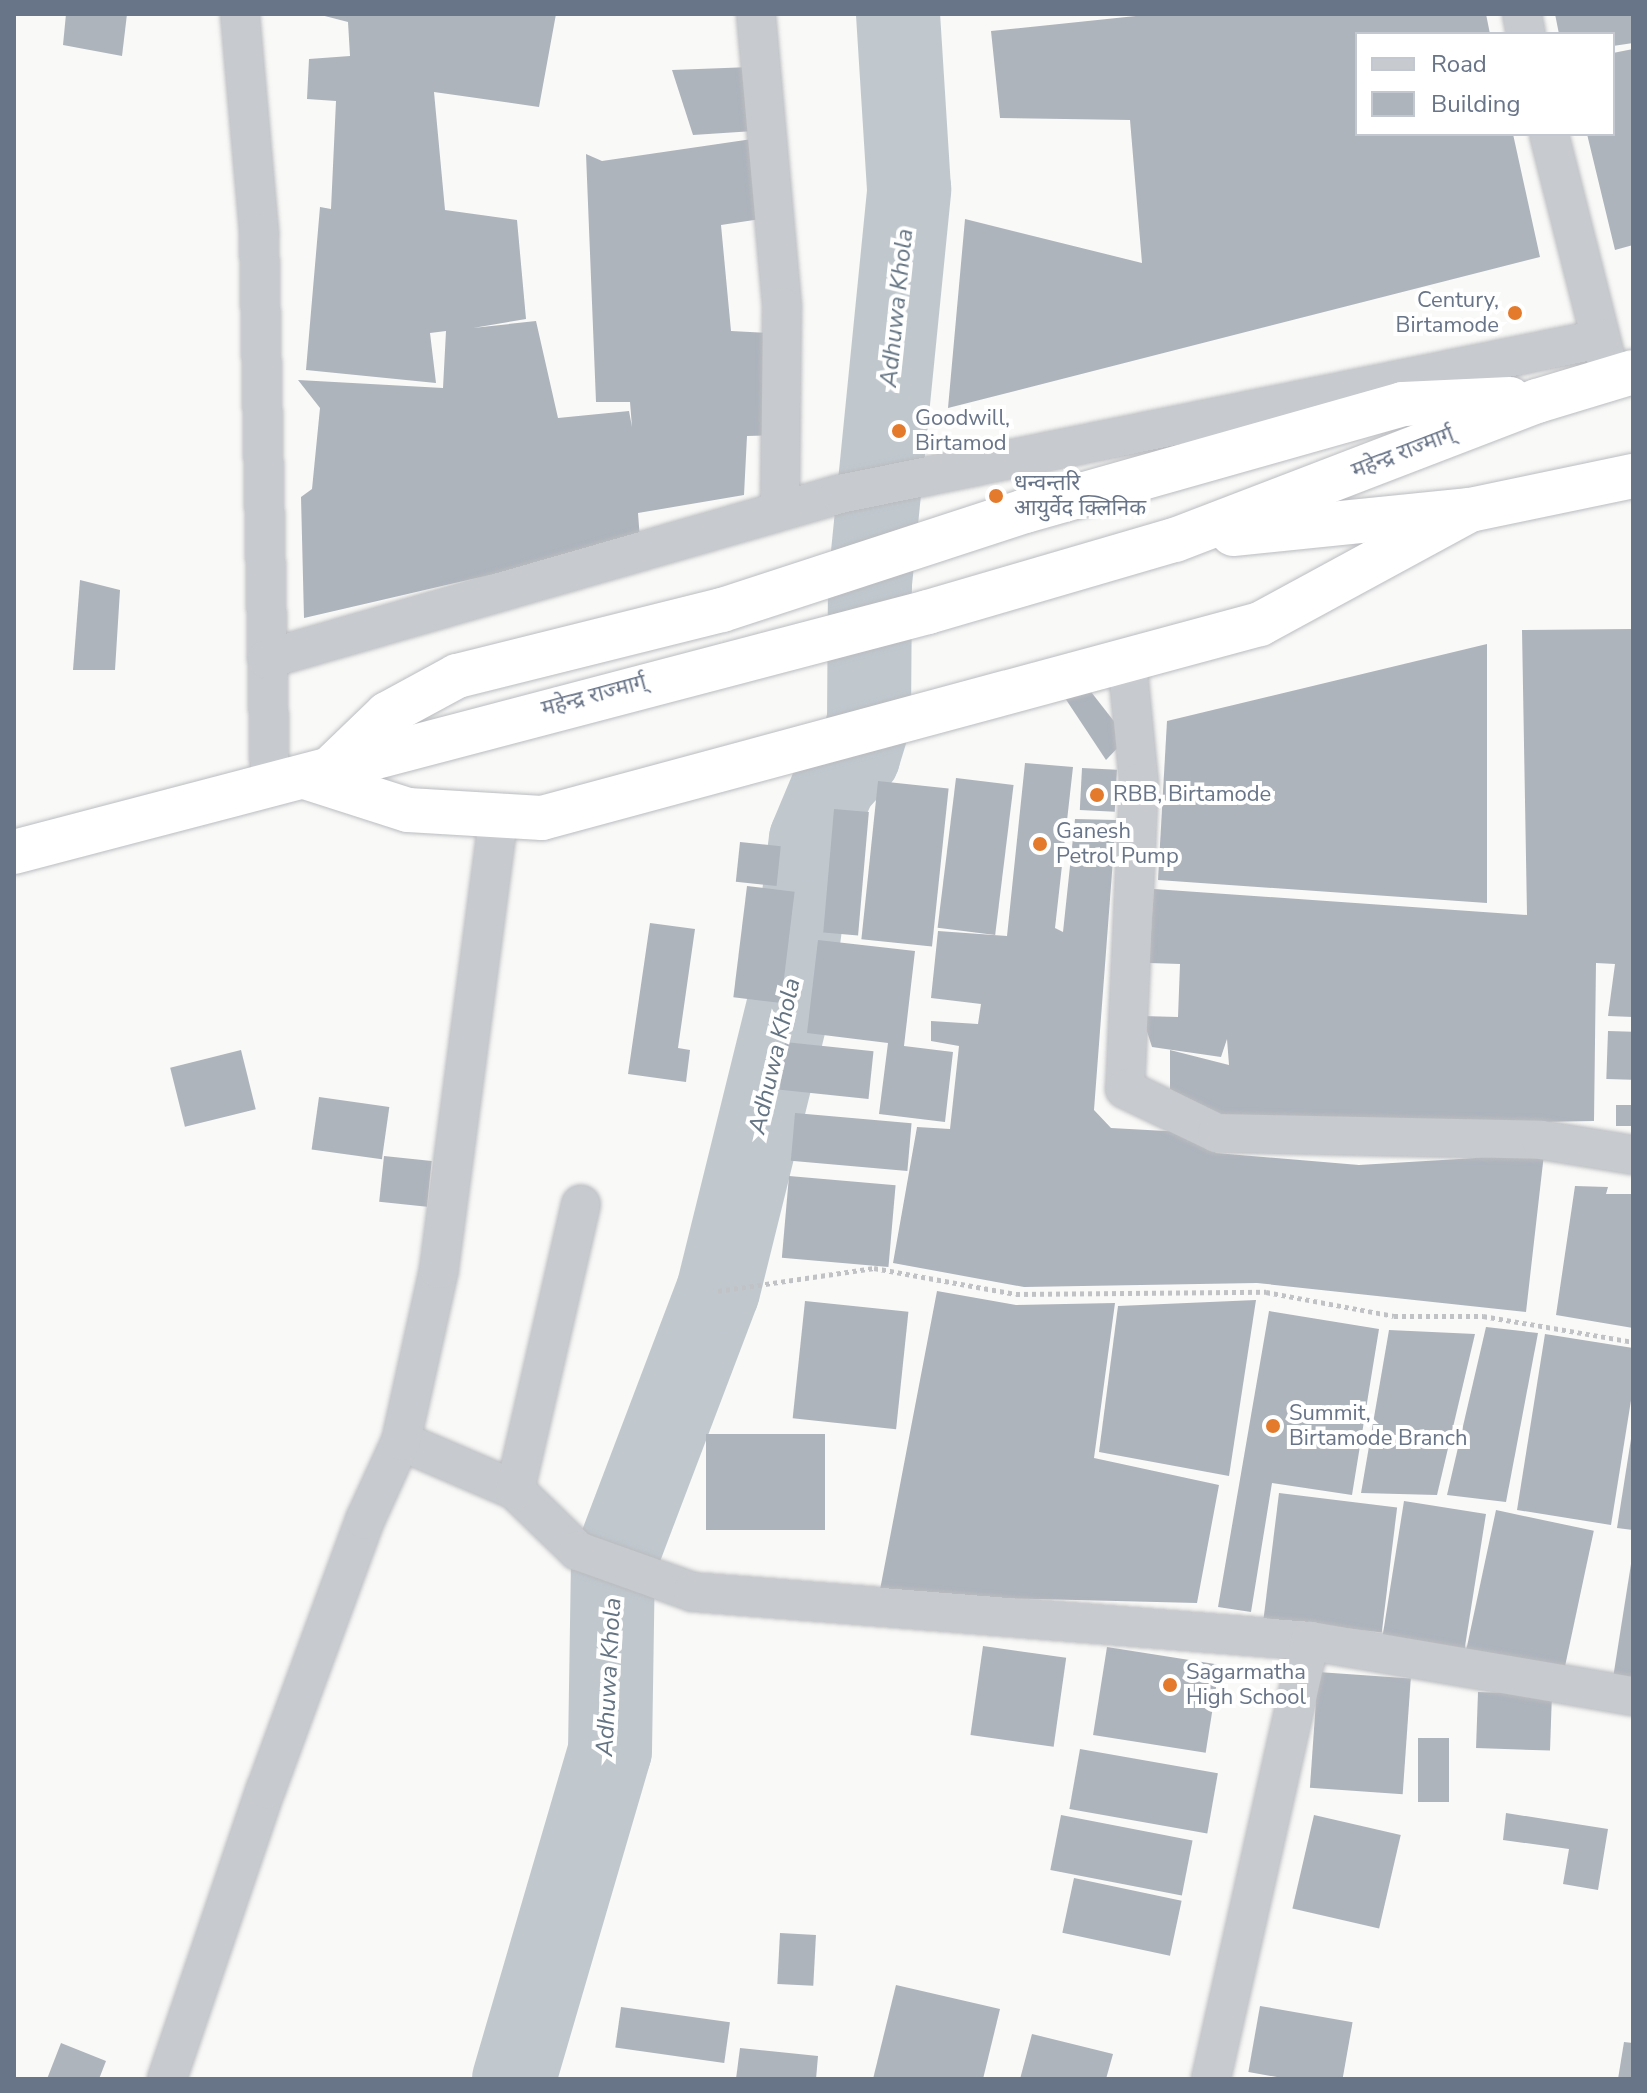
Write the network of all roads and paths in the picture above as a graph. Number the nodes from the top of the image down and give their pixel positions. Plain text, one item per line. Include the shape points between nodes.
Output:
1 (240, 14) edge
2 (750, 14) edge
3 (756, 14) edge
4 (763, 14) edge
5 (1550, 136) edge
6 (1615, 363) edge
7 (1537, 401) junction
8 (1633, 476) edge
9 (780, 509) junction
10 (1470, 510) junction
11 (1175, 540) junction
12 (267, 659) junction
13 (1107, 666) junction
14 (301, 778) junction
15 (499, 816) junction
16 (14, 852) edge
17 (1633, 1155) edge
18 (581, 1205) dead end
19 (718, 1291) dead end
20 (1633, 1342) edge
21 (401, 1441) junction
22 (515, 1490) junction
23 (1310, 1641) junction
24 (1633, 1696) edge
25 (167, 2079) edge
26 (1211, 2079) edge

1 - 12 street via 259,233
2 - 3 street
3 - 4 street
3 - 9 street via 782,307
5 - 6 street
6 - 7 highway, महेन्द्र राज्मार्ग्
6 - 9 street via 934,476
7 - 11 highway, महेन्द्र राज्मार्ग्
7 - 14 highway via 1403,404 1025,511 722,610 457,676 387,714
8 - 10 highway, महेन्द्र राज्मार्ग्
9 - 12 street
10 - 11 highway, महेन्द्र राज्मार्ग्
10 - 13 highway via 1260,624
11 - 14 highway, महेन्द्र राज्मार्ग् via 928,612
12 - 14 street
13 - 15 highway via 542,818
13 - 17 street via 1139,783 1125,1089 1217,1133 1541,1140
14 - 15 highway via 408,810
14 - 16 highway, महेन्द्र राज्मार्ग्
15 - 21 street via 442,1253
18 - 22 street
19 - 20 path via 874,1268 1016,1294 1266,1292 1394,1316 1483,1316
21 - 22 street
21 - 25 street via 365,1520 266,1789
22 - 23 street via 578,1551 693,1592
23 - 24 street
23 - 26 street

